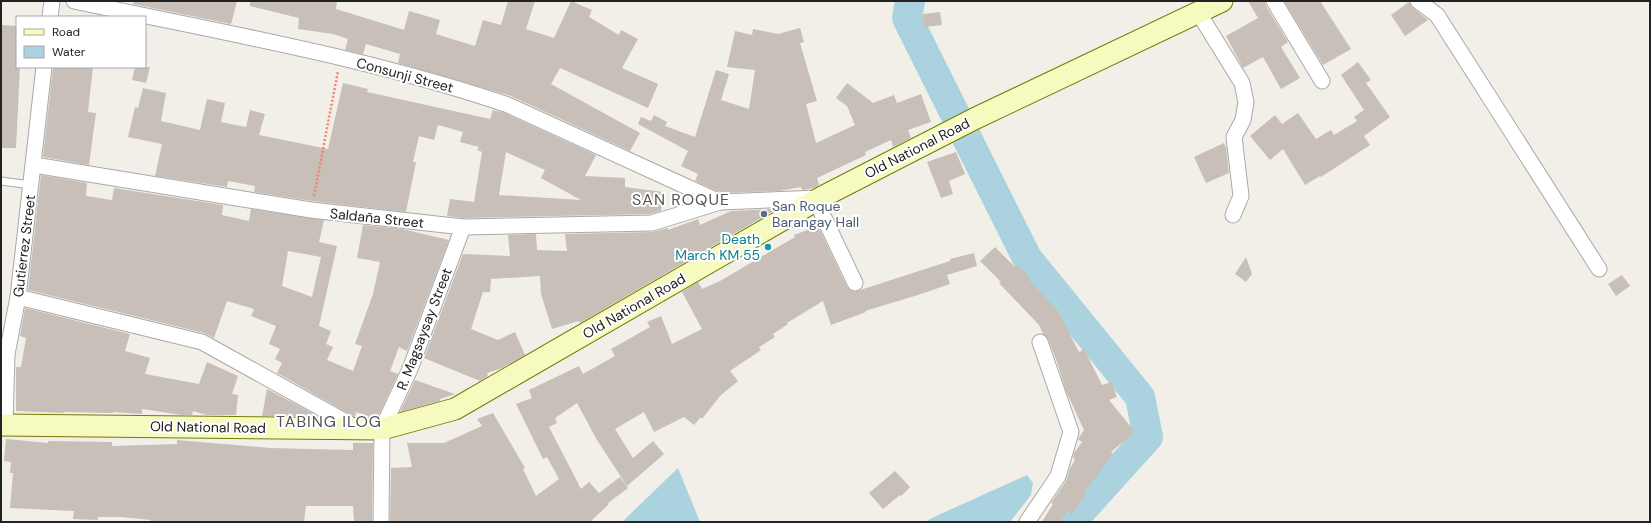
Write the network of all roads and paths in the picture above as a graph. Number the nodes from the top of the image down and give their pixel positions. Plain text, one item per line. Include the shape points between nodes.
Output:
1 (52, 1) edge
2 (74, 1) edge
3 (1222, 1) edge
4 (1274, 1) edge
5 (1418, 1) edge
6 (1198, 12) junction
7 (50, 16) edge
8 (144, 16) edge
9 (146, 16) edge
10 (340, 58) junction
11 (44, 68) edge
12 (1322, 81) dead end
13 (34, 165) junction
14 (1, 182) edge
15 (31, 185) junction
16 (819, 199) junction
17 (720, 202) junction
18 (311, 210) junction
19 (1233, 215) dead end
20 (463, 227) junction
21 (1599, 269) dead end
22 (855, 283) dead end
23 (18, 297) junction
24 (1040, 342) dead end
25 (4, 354) edge
26 (3, 425) edge
27 (359, 429) junction
28 (382, 429) junction
29 (381, 522) edge
30 (1027, 522) edge

1 - 7 street
2 - 8 street, Consunji Street
3 - 6 main road, Old National Road
4 - 12 street
5 - 21 street via 1437,15
6 - 16 main road, Old National Road via 974,119
6 - 19 street via 1242,83 1246,102 1243,120 1234,137 1240,196
9 - 10 street, Consunji Street
10 - 17 street, Consunji Street via 508,105
10 - 18 path
11 - 13 street, Gutierrez Street
13 - 15 street, Gutierrez Street
13 - 18 street, Saldaña Street
14 - 15 lane
15 - 23 street, Gutierrez Street
16 - 17 street
16 - 22 street
16 - 28 main road, Old National Road via 455,409
17 - 20 street, Saldaña Street via 652,223
18 - 20 street, Saldaña Street
20 - 28 street, R. Magsaysay Street via 410,369
23 - 25 street, Gutierrez Street
23 - 27 street via 202,342
24 - 30 street via 1071,432 1058,476
25 - 26 street, Gutierrez Street
26 - 27 main road, Old National Road
27 - 28 main road, Old National Road
28 - 29 street

